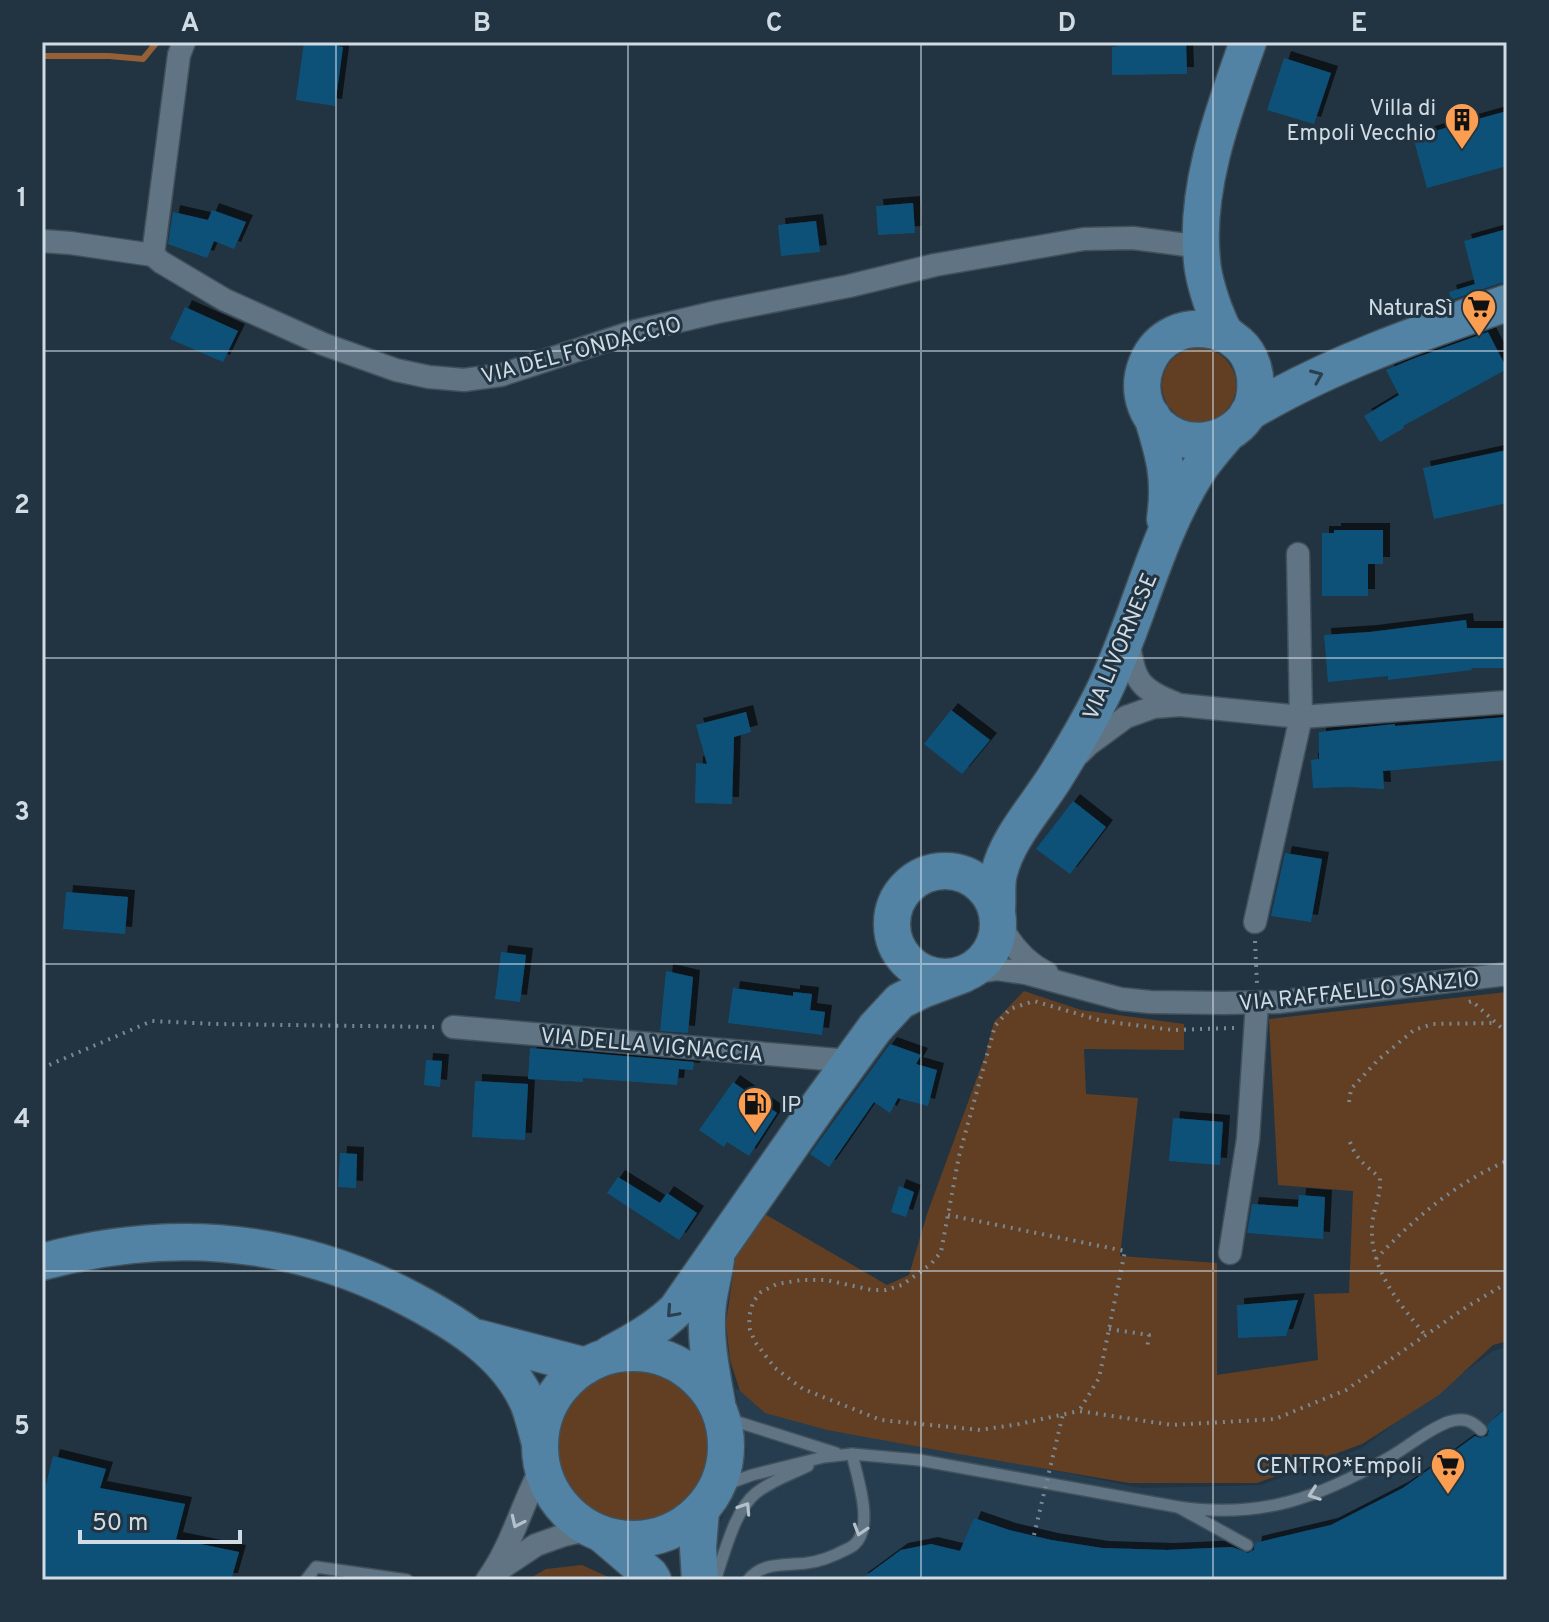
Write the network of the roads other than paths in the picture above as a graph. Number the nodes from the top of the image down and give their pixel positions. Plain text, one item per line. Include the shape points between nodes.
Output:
1 (184, 42) edge
2 (1248, 42) edge
3 (1198, 235) junction
4 (42, 241) edge
5 (153, 255) junction
6 (1507, 303) edge
7 (1225, 334) junction
8 (1169, 336) junction
9 (1152, 416) junction
10 (1238, 424) junction
11 (1161, 545) junction
12 (1298, 554) dead end
13 (1127, 638) junction
14 (1507, 702) edge
15 (1180, 705) junction
16 (1301, 717) junction
17 (1053, 780) junction
18 (1021, 825) junction
19 (942, 870) junction
20 (998, 915) junction
21 (1255, 922) road end
22 (893, 937) junction
23 (964, 974) junction
24 (1507, 974) edge
25 (1069, 985) junction
26 (1257, 1003) junction
27 (453, 1027) road end
28 (875, 1028) junction
29 (850, 1061) junction
30 (718, 1249) junction
31 (1230, 1253) dead end
32 (42, 1262) edge
33 (475, 1338) junction
34 (594, 1362) junction
35 (720, 1412) junction
36 (1481, 1430) dead end
37 (541, 1454) junction
38 (846, 1454) junction
39 (824, 1457) junction
40 (709, 1499) junction
41 (1178, 1507) junction
42 (596, 1531) junction
43 (1247, 1545) dead end
44 (488, 1578) edge
45 (306, 1580) edge
46 (407, 1580) edge
47 (653, 1580) edge
48 (700, 1580) edge
49 (715, 1580) edge
50 (748, 1580) edge

1 - 5 street
2 - 3 main road via 1223,113
3 - 5 street, VIA DEL FONDACCIO via 1084,239 935,265 636,331 501,375 464,380 396,370 323,344 225,300
3 - 7 main road
3 - 8 main road, VIA LIVORNESE via 1187,296
4 - 5 street
10 -> 6 main road, VIA LIVORNESE via 1307,380
7 - 8 main road via 1197,327
7 - 10 main road, VIA LIVORNESE via 1251,360 1256,378 1255,396
8 - 9 main road, VIA LIVORNESE via 1155,348 1142,381
9 - 10 main road, VIA LIVORNESE via 1163,429 1195,441 1212,440
9 - 11 main road, VIA LIVORNESE via 1168,476
10 - 11 main road, VIA LIVORNESE via 1195,475
11 - 13 main road, VIA LIVORNESE
12 - 16 street
13 - 15 street via 1142,685
13 - 17 main road, VIA LIVORNESE via 1102,696
14 - 16 street
15 - 16 street
15 - 17 street via 1126,717
16 - 21 street
17 - 18 main road, VIA LIVORNESE
18 - 19 main road, VIA LIVORNESE via 977,861
18 - 20 main road, VIA LIVORNESE via 998,876
19 - 20 main road via 976,880 989,893
19 - 22 main road, VIA LIVORNESE via 913,881 902,892 894,906
20 - 23 main road, VIA LIVORNESE via 998,938 991,952
20 - 25 street, VIA RAFFAELLO SANZIO via 1014,948 1036,968
22 - 23 main road via 900,953 927,975
22 - 28 main road, VIA LIVORNESE via 887,996
23 - 25 street, VIA RAFFAELLO SANZIO via 997,969
23 - 28 main road, VIA LIVORNESE via 900,1001
24 - 26 street, VIA RAFFAELLO SANZIO
25 - 26 street, VIA RAFFAELLO SANZIO via 1150,1002
26 - 31 street via 1248,1139
27 - 29 street, VIA DELLA VIGNACCIA
28 - 29 main road, VIA LIVORNESE
29 - 30 main road, VIA LIVORNESE
30 -> 34 main road, VIA LIVORNESE via 660,1325
30 - 35 main road, VIA LIVORNESE via 707,1321
32 - 33 main road via 141,1243 257,1246 359,1275
33 - 34 main road
33 - 37 main road via 521,1389
34 - 35 main road via 638,1353 674,1362 703,1385
34 - 37 main road, VIA LIVORNESE via 571,1376 549,1405
35 - 38 lane
35 - 40 main road, VIA LIVORNESE via 725,1462
36 -> 41 lane via 1466,1419 1447,1422 1337,1486 1293,1502 1233,1511
37 - 42 main road via 552,1492 569,1513
37 -> 44 street, VIA LIVORNESE
38 - 39 lane
38 - 41 lane via 919,1460
38 -> 50 lane via 865,1507 856,1544 826,1559 772,1565
39 - 40 lane via 752,1475
49 -> 39 lane via 749,1501
40 - 42 main road, VIA LIVORNESE via 680,1527 655,1536 628,1539
40 - 48 main road via 698,1547
41 - 43 lane
42 - 44 street, VIA LIVORNESE via 536,1545
42 - 47 main road
45 - 46 lane via 316,1567

